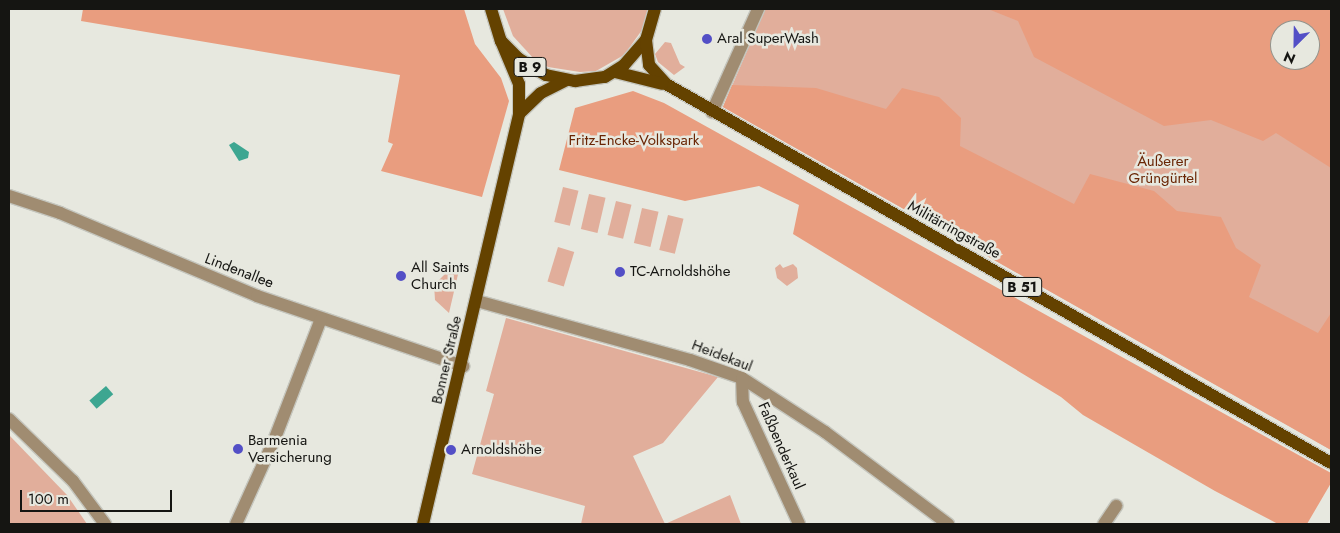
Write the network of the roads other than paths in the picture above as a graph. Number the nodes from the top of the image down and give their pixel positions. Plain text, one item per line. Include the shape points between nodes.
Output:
1 (491, 9) edge
2 (655, 9) edge
3 (758, 9) edge
4 (646, 40) junction
5 (501, 41) junction
6 (615, 72) junction
7 (567, 80) junction
8 (666, 84) junction
9 (712, 112) junction
10 (520, 114) junction
11 (9, 196) edge
12 (477, 301) junction
13 (320, 319) junction
14 (462, 366) junction
15 (742, 378) junction
16 (9, 419) edge
17 (1331, 463) edge
18 (1116, 506) dead end
19 (105, 524) edge
20 (236, 524) edge
21 (424, 524) edge
22 (799, 524) edge
23 (948, 524) edge
24 (1104, 524) edge

1 - 5 main road, B 9
2 - 4 main road, B 9
3 - 9 street
4 - 6 main road, B 9
4 - 8 main road, Militärringstraße / B 51 via 649,65
5 - 7 main road, B 9 via 536,71
5 - 10 main road, Bonner Straße via 519,84
6 - 7 main road, B 9 via 595,79
6 - 8 main road, Militärringstraße / B 51
7 - 10 main road via 541,93
8 - 9 main road, Militärringstraße / B 51
9 - 17 main road, Militärringstraße / B 51
10 - 12 main road, Bonner Straße
11 - 13 street, Lindenallee via 60,213 186,268
12 - 14 main road, Bonner Straße
12 - 15 street, Heidekaul via 690,360
13 - 14 street, Lindenallee
13 - 20 street via 275,438
14 - 21 main road, Bonner Straße
15 - 22 street, Faßbenderkaul via 743,402
15 - 23 street, Heidekaul via 824,432
16 - 19 street via 78,487
18 - 24 street

